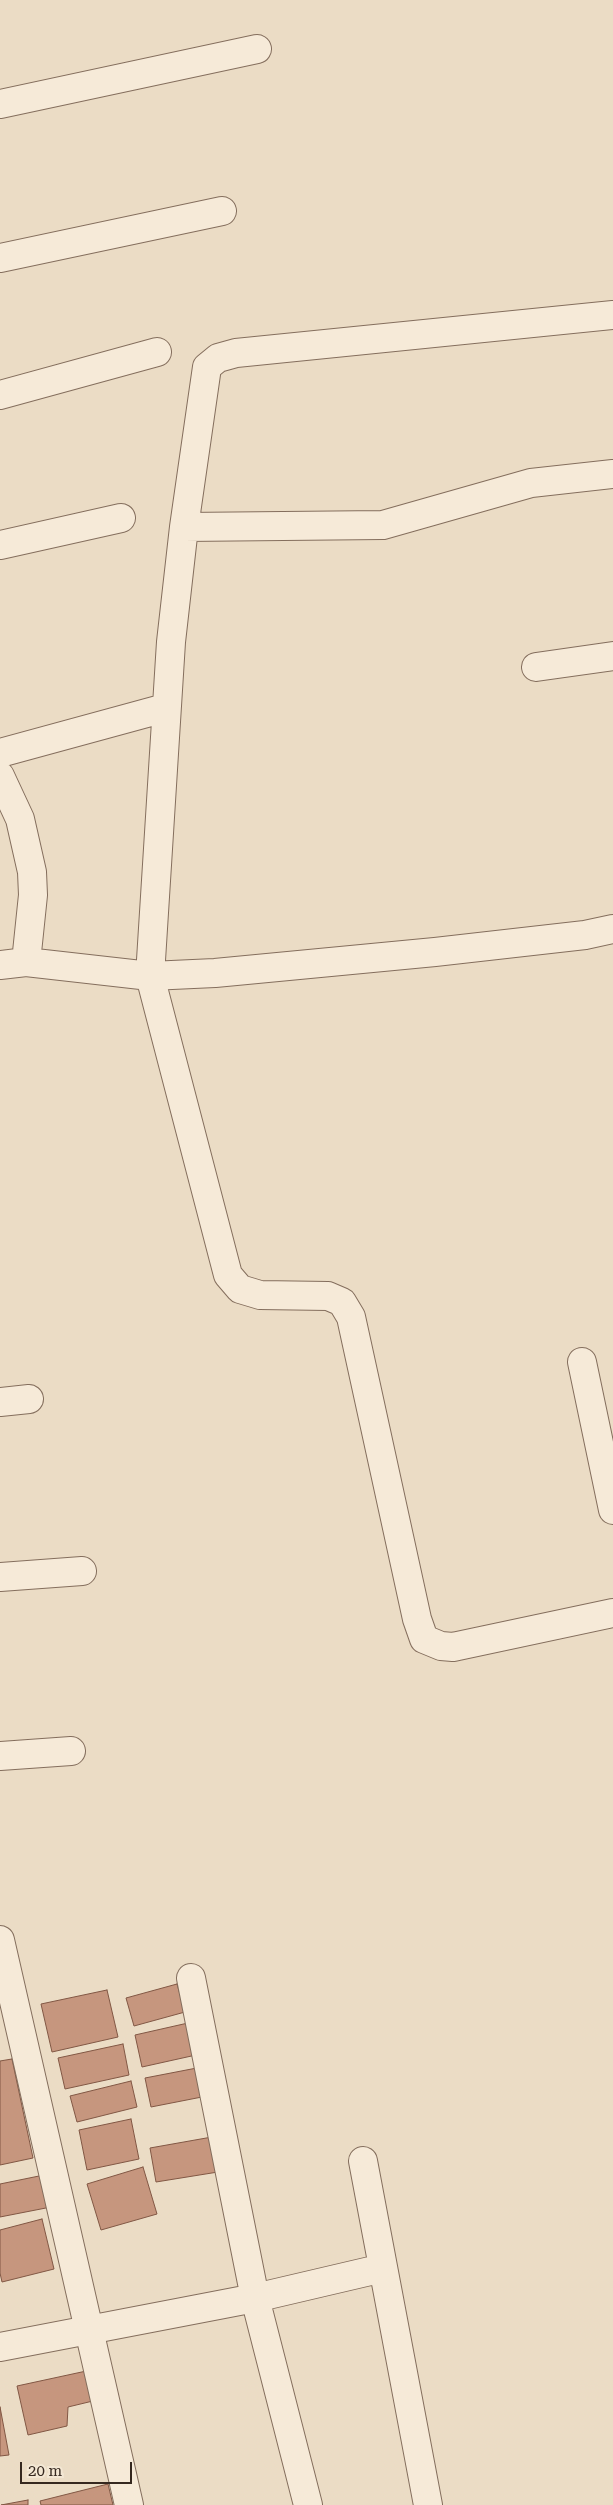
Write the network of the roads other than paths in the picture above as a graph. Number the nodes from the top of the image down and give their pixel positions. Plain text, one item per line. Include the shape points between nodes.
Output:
1 (257, 49) dead end
2 (0, 104) edge
3 (222, 211) dead end
4 (0, 258) edge
5 (613, 315) edge
6 (157, 352) dead end
7 (0, 395) edge
8 (613, 474) edge
9 (121, 518) dead end
10 (184, 528) junction
11 (0, 545) edge
12 (613, 656) edge
13 (536, 667) dead end
14 (165, 708) junction
15 (0, 753) edge
16 (0, 776) edge
17 (613, 928) edge
18 (13, 963) edge
19 (150, 976) junction
20 (582, 1362) dead end
21 (29, 1399) dead end
22 (0, 1402) edge
23 (613, 1510) edge
24 (82, 1571) dead end
25 (0, 1577) edge
26 (613, 1613) edge
27 (72, 1751) dead end
28 (0, 1756) edge
29 (0, 1940) edge
30 (191, 1978) dead end
31 (363, 2160) dead end
32 (383, 2268) junction
33 (255, 2298) junction
34 (90, 2328) junction
35 (0, 2347) edge
36 (129, 2505) edge
37 (308, 2505) edge
38 (428, 2505) edge

1 - 2 street
3 - 4 street
5 - 10 street via 236,353 218,358 207,367 202,386
6 - 7 street
8 - 10 street via 531,483 383,525
9 - 11 street
10 - 14 street
12 - 13 street
14 - 15 street
14 - 19 street
16 - 18 street via 20,819 34,895
17 - 19 street via 425,953
18 - 19 street
19 - 26 street via 228,1275 240,1289 260,1295 328,1296 342,1302 351,1318 424,1639 453,1647
20 - 23 street
21 - 22 street
24 - 25 street
27 - 28 street
29 - 34 street
30 - 33 street
31 - 32 street
32 - 33 street
32 - 38 street
33 - 34 street
33 - 37 street
34 - 35 street
34 - 36 street

